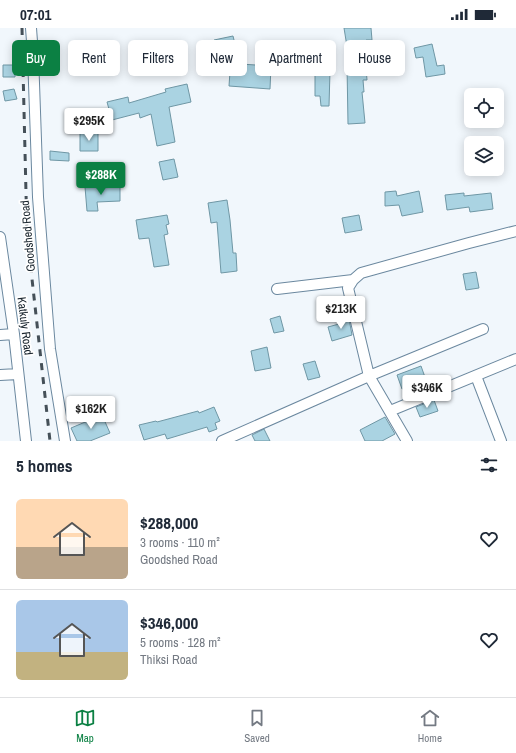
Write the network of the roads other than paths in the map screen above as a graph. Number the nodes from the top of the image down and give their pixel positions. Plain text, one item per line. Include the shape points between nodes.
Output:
1 (31, 28) edge
2 (516, 231) edge
3 (0, 238) edge
4 (353, 280) junction
5 (277, 290) dead end
6 (483, 329) dead end
7 (0, 334) edge
8 (14, 334) junction
9 (516, 359) edge
10 (18, 374) junction
11 (0, 375) edge
12 (369, 376) junction
13 (476, 376) junction
14 (390, 411) junction
15 (26, 441) edge
16 (65, 441) edge
17 (222, 441) edge
18 (407, 441) edge
19 (501, 441) edge

1 - 16 street, Goodshed Road via 38,196 50,349
2 - 4 street via 362,273
3 - 8 street, Katkuly Road
4 - 5 street
4 - 12 street via 348,288
6 - 12 street
7 - 8 street
8 - 10 street, Katkuly Road
9 - 13 street
10 - 11 street
10 - 15 street, Katkuly Road
12 - 14 street
12 - 17 street
13 - 14 street
13 - 19 street
14 - 18 street

